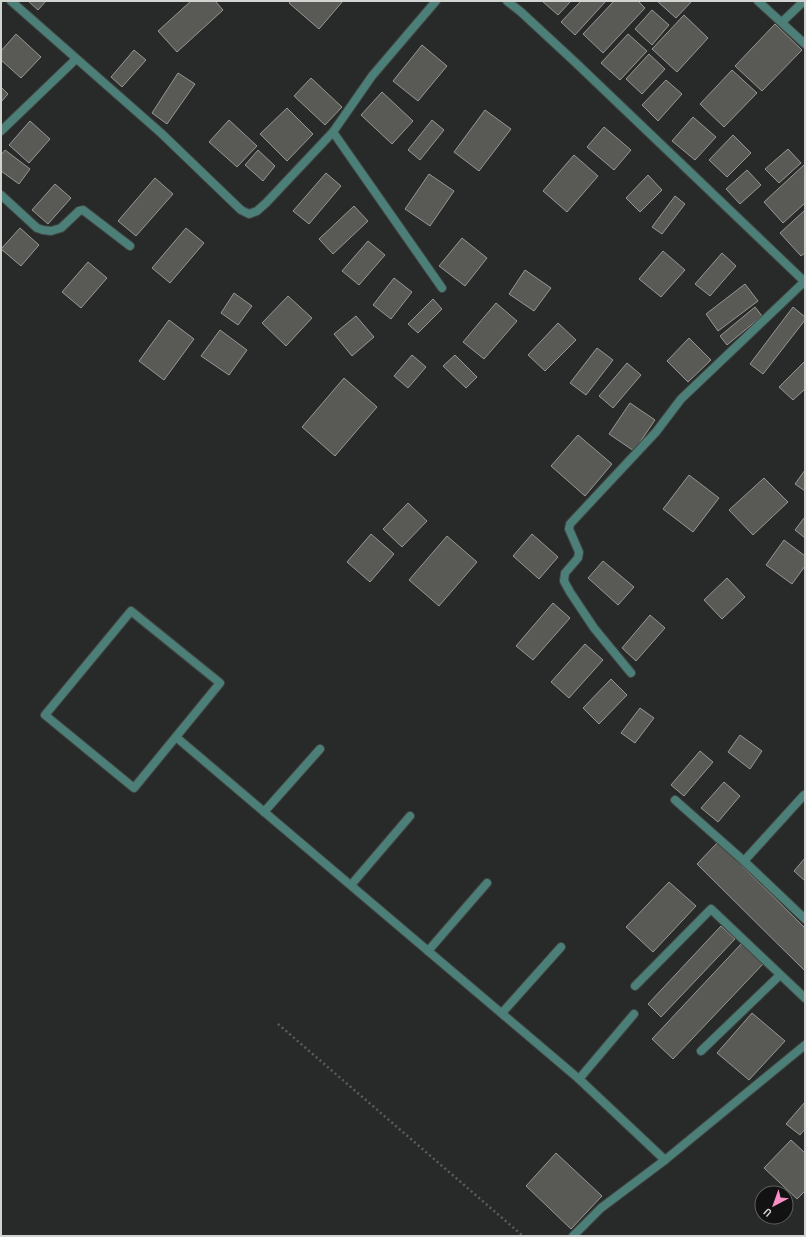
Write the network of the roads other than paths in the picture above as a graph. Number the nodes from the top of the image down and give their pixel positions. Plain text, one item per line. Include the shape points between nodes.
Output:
1 (11, 1) edge
2 (436, 1) edge
3 (507, 1) edge
4 (758, 1) edge
5 (804, 1) edge
6 (782, 22) junction
7 (805, 44) edge
8 (76, 59) junction
9 (1, 131) edge
10 (333, 132) junction
11 (1, 195) edge
12 (130, 246) dead end
13 (805, 282) edge
14 (442, 288) dead end
15 (631, 673) dead end
16 (176, 737) junction
17 (320, 749) dead end
18 (804, 795) edge
19 (675, 800) dead end
20 (264, 812) junction
21 (410, 816) dead end
22 (744, 861) junction
23 (487, 883) dead end
24 (351, 885) junction
25 (805, 919) edge
26 (561, 947) dead end
27 (428, 951) junction
28 (780, 975) junction
29 (635, 986) dead end
30 (805, 998) edge
31 (502, 1013) junction
32 (634, 1014) dead end
33 (805, 1046) edge
34 (701, 1051) dead end
35 (579, 1079) junction
36 (665, 1160) junction
37 (573, 1236) edge

1 - 8 street
2 - 10 street via 372,76
3 - 13 street via 576,63
4 - 6 street
5 - 6 street
6 - 7 street
8 - 9 street
8 - 10 street via 161,133 241,210 249,214 266,204
10 - 14 street
11 - 12 street via 37,228 51,231 61,228 83,210
13 - 15 street via 681,399 656,432 570,524 569,529 579,552 578,558 565,572 564,581 594,628
16 - 16 street via 220,683 131,611 45,715 134,788
16 - 20 street
17 - 20 street
18 - 22 street
19 - 22 street
20 - 24 street
21 - 24 street
22 - 25 street
23 - 27 street
24 - 27 street
26 - 31 street
27 - 31 street
28 - 29 street via 711,909
28 - 30 street
28 - 34 street
31 - 35 street
32 - 35 street
33 - 36 street
35 - 36 street
36 - 37 street via 601,1208

